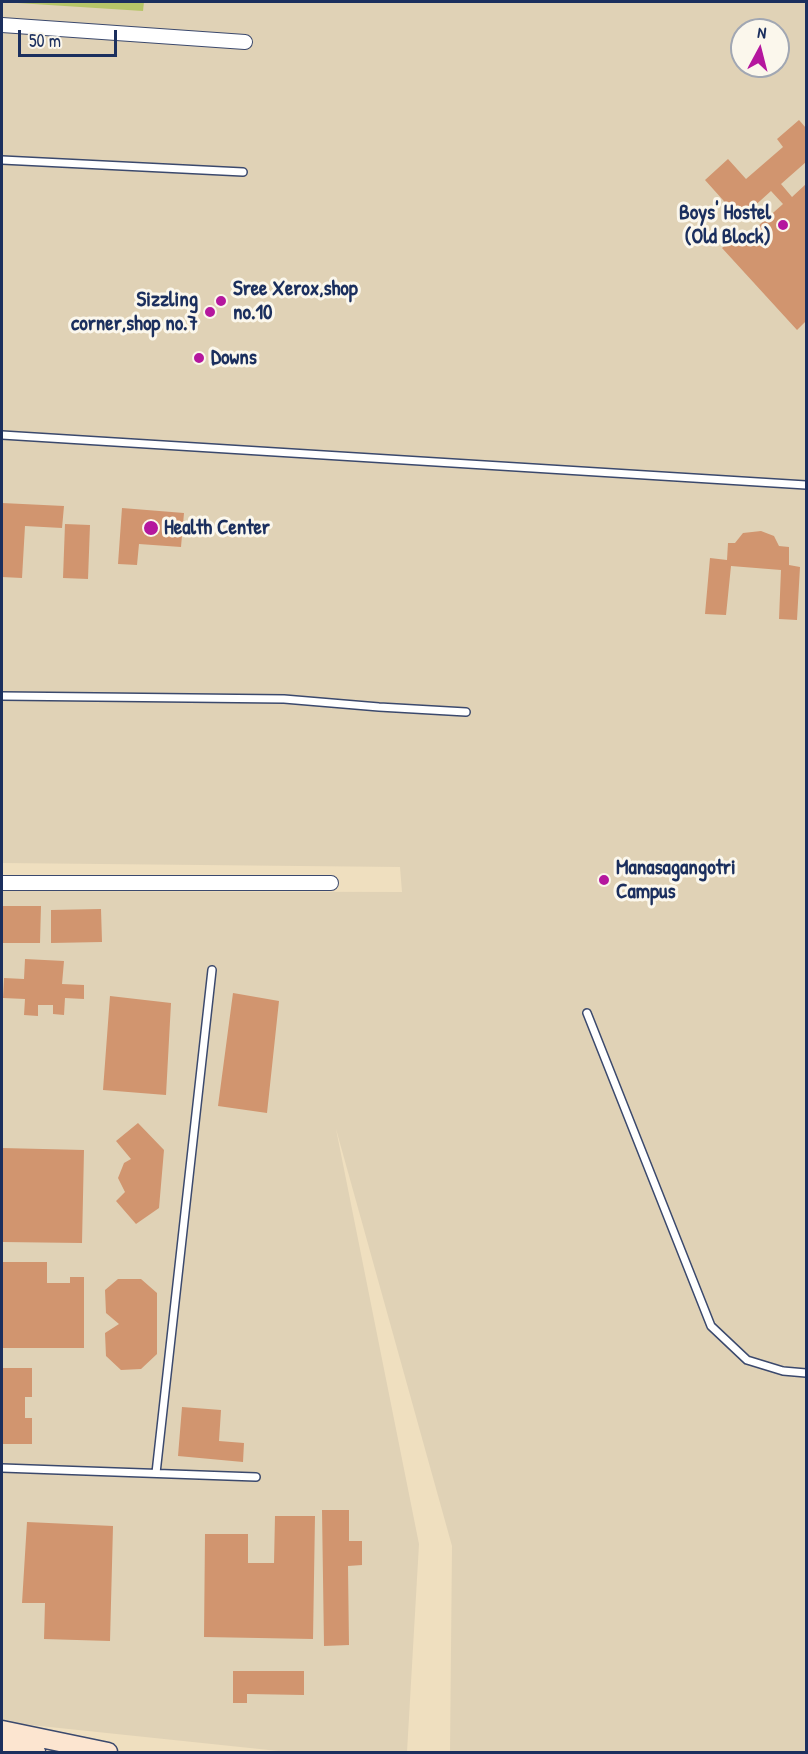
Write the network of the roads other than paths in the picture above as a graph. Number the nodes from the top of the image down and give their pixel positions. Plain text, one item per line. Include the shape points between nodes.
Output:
1 (2, 25) edge
2 (245, 42) dead end
3 (2, 160) edge
4 (243, 172) dead end
5 (2, 435) edge
6 (807, 485) edge
7 (2, 696) edge
8 (465, 712) dead end
9 (2, 883) edge
10 (331, 883) dead end
11 (212, 970) dead end
12 (587, 1013) dead end
13 (807, 1373) edge
14 (2, 1468) edge
15 (156, 1473) junction
16 (256, 1477) dead end
17 (2, 1730) edge
18 (2, 1743) edge
19 (36, 1752) edge
20 (108, 1752) edge

1 - 2 street
3 - 4 lane
5 - 6 lane
7 - 8 lane via 284,699
9 - 10 street
11 - 15 lane
12 - 13 lane via 711,1326 747,1360 783,1371
14 - 15 lane
15 - 16 lane
17 - 20 main road
18 - 19 main road

